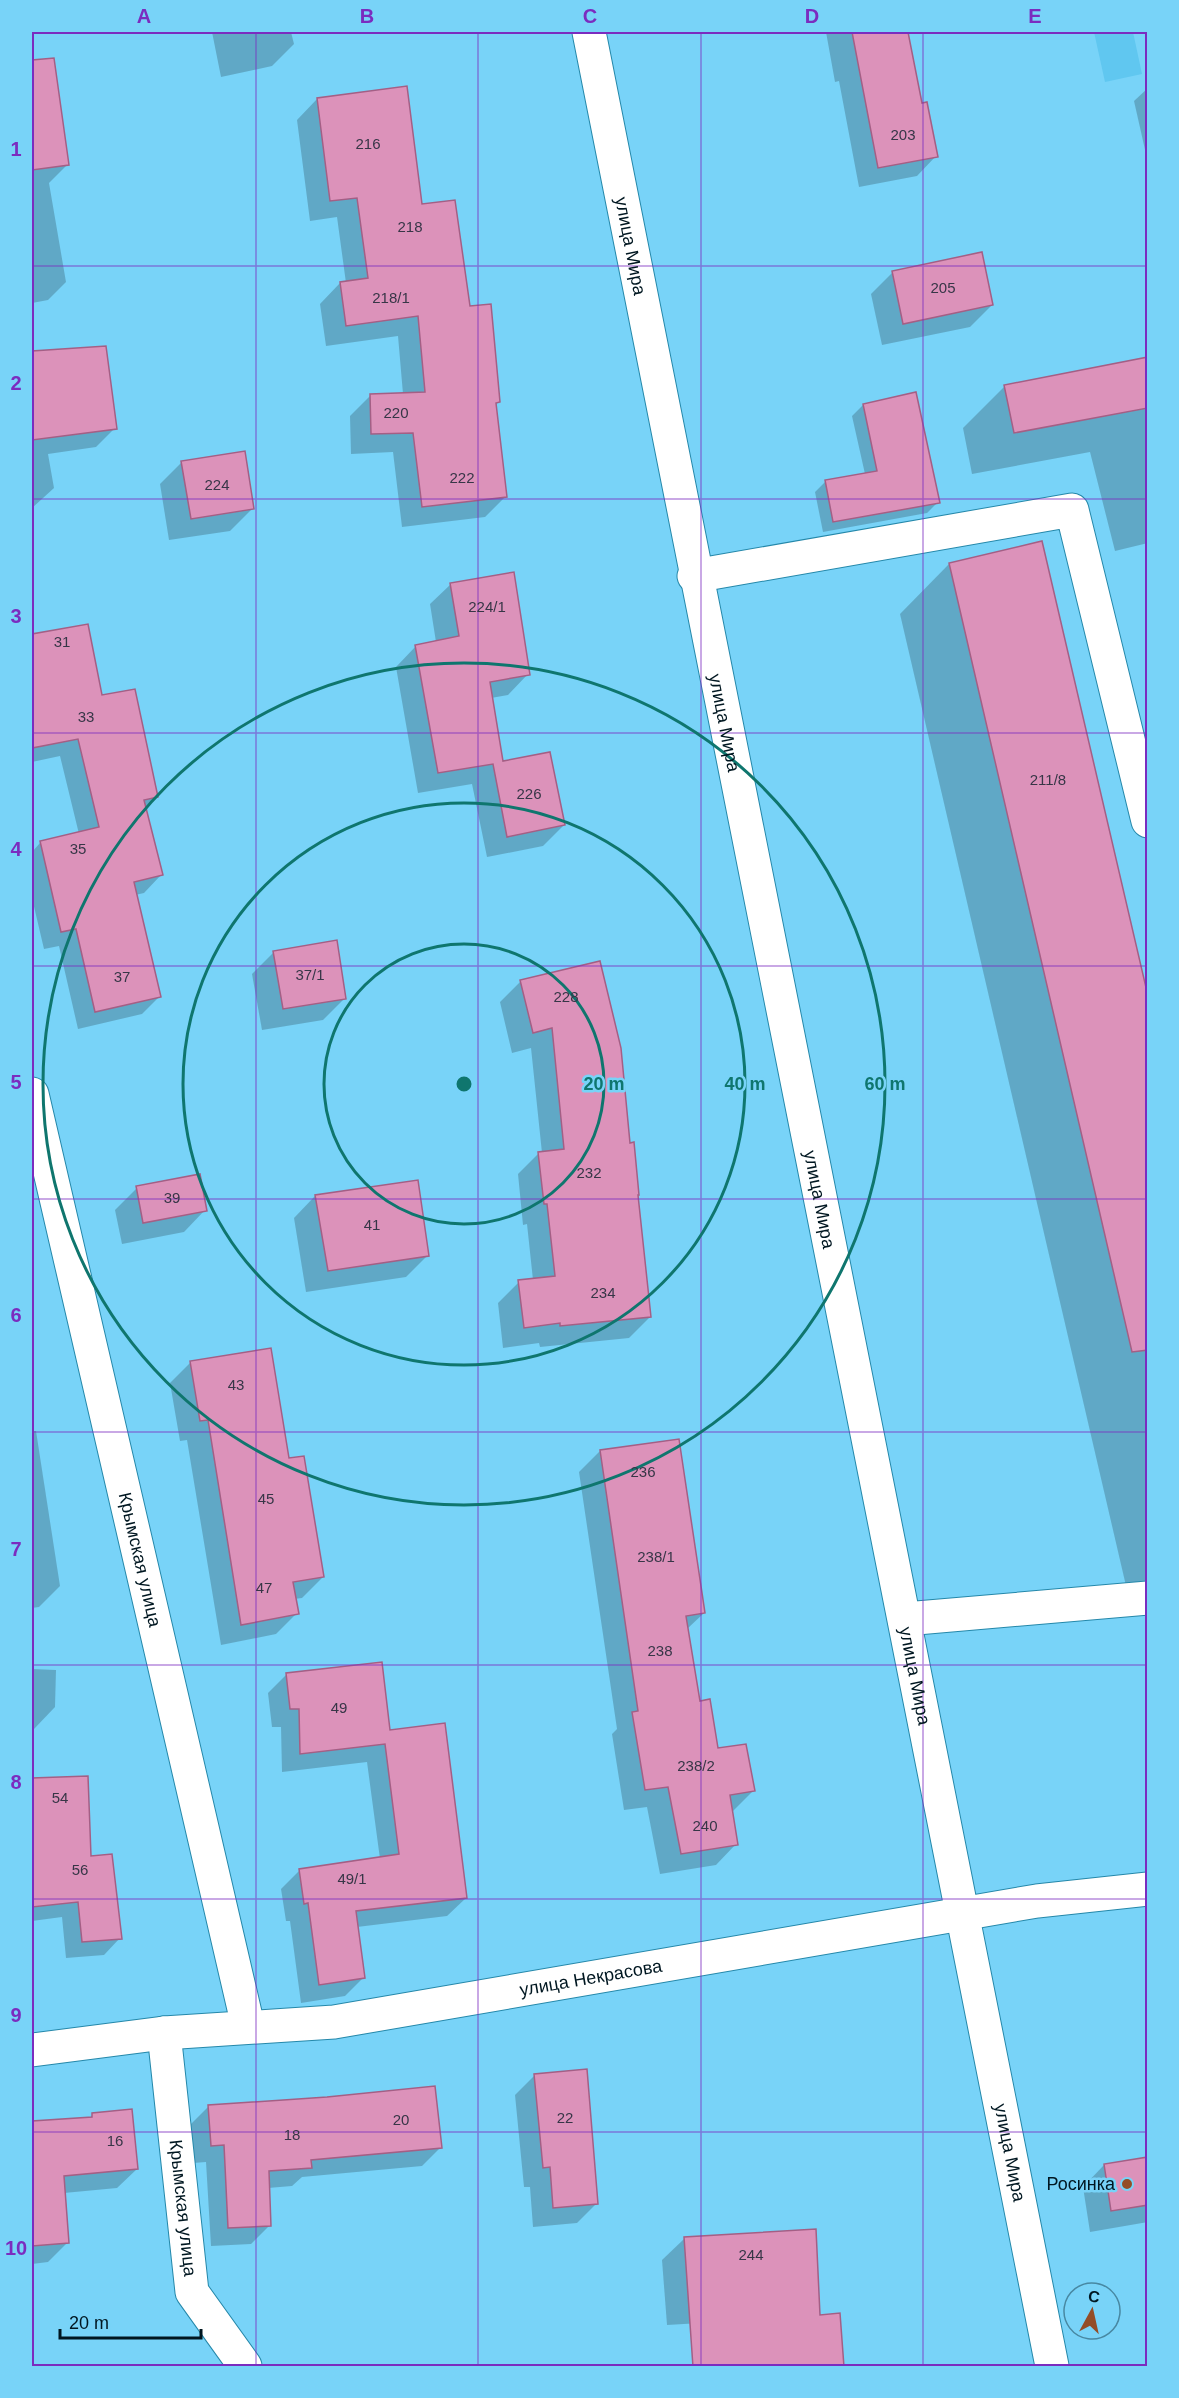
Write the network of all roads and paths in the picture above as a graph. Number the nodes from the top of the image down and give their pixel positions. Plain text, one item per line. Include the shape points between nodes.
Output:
1 (589, 32) edge
2 (694, 576) junction
3 (1148, 821) edge
4 (32, 1094) edge
5 (36, 1132) edge
6 (1148, 1598) edge
7 (905, 1619) junction
8 (1148, 1889) edge
9 (963, 1914) junction
10 (248, 2026) junction
11 (164, 2034) junction
12 (32, 2050) edge
13 (245, 2367) edge
14 (1052, 2367) edge

1 - 2 street, улица Мира
2 - 3 street via 1072,510
2 - 7 street, улица Мира
4 - 5 street, Крымская улица
5 - 10 street, Крымская улица
6 - 7 street
7 - 9 street, улица Мира
8 - 9 street, улица Некрасова
9 - 10 street, улица Некрасова via 334,2022
9 - 14 street, улица Мира
10 - 11 street, улица Некрасова
11 - 12 street, улица Некрасова
11 - 13 street, Крымская улица via 192,2292

